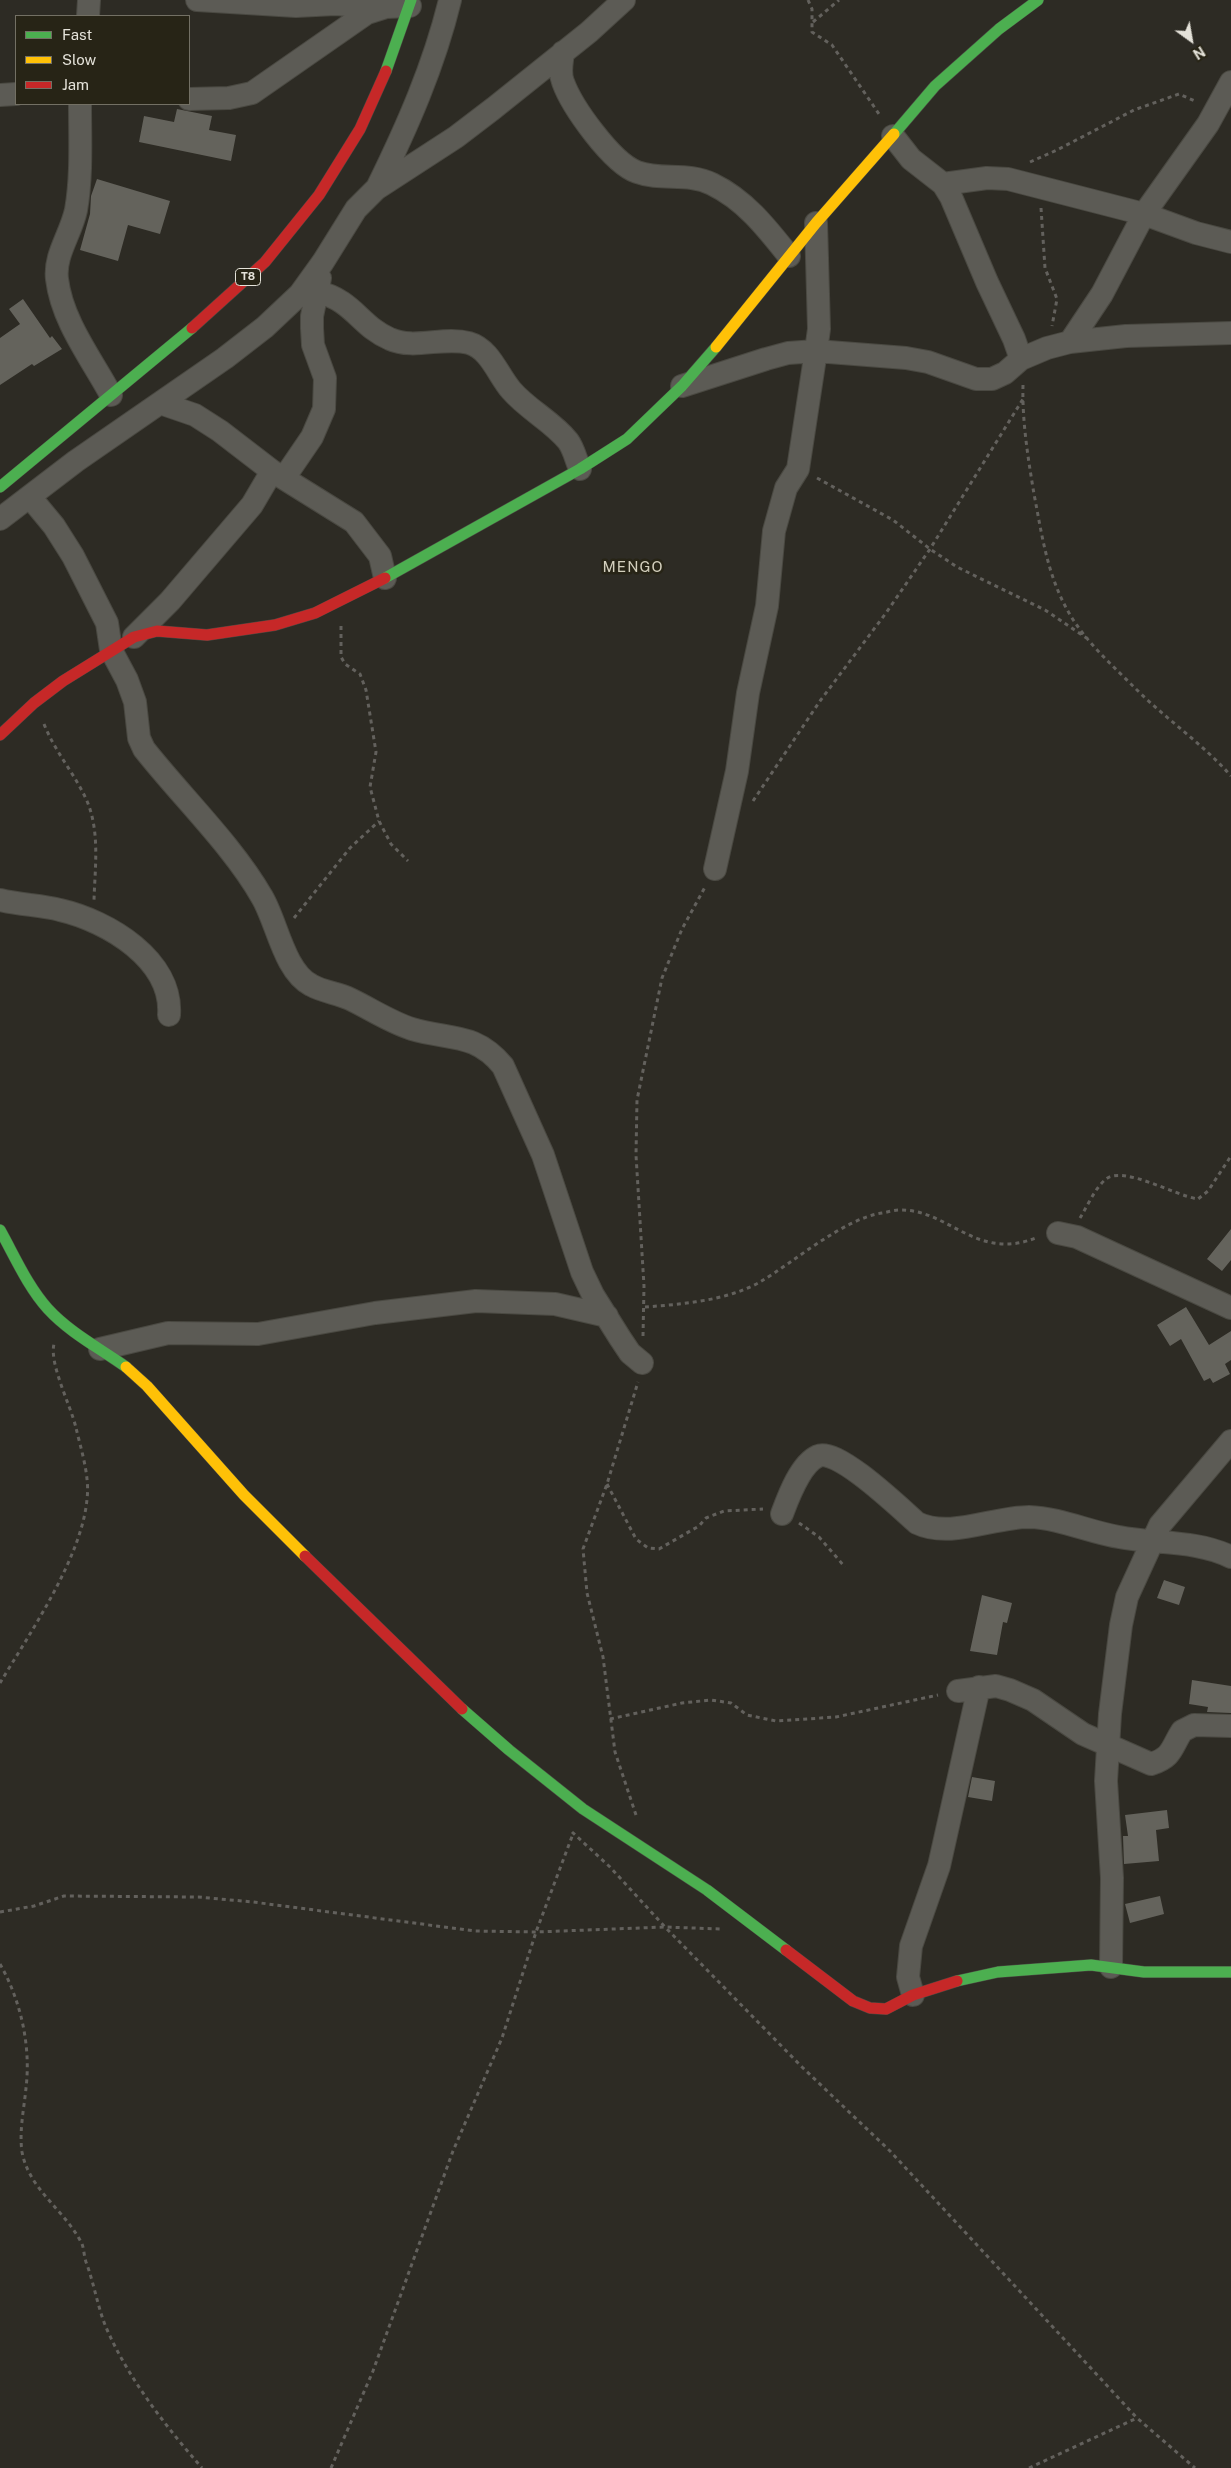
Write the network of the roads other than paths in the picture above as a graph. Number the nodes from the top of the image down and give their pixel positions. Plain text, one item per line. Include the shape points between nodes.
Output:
1 (89, 0) edge
2 (197, 0) edge
3 (450, 0) edge
4 (624, 0) edge
5 (1038, 0) edge
6 (334, 2) edge
7 (410, 3) edge
8 (386, 7) junction
9 (88, 15) edge
10 (563, 52) junction
11 (1231, 82) edge
12 (0, 94) edge
13 (15, 94) edge
14 (190, 98) edge
15 (80, 105) edge
16 (893, 136) junction
17 (943, 184) junction
18 (376, 188) junction
19 (1144, 214) junction
20 (816, 223) junction
21 (1231, 242) edge
22 (789, 256) junction
23 (323, 262) junction
24 (318, 292) junction
25 (1231, 333) edge
26 (1070, 342) junction
27 (816, 351) junction
28 (1021, 359) junction
29 (682, 386) junction
30 (112, 395) junction
31 (160, 403) junction
32 (580, 469) junction
33 (278, 474) junction
34 (0, 487) edge
35 (30, 497) junction
36 (0, 519) edge
37 (385, 578) junction
38 (134, 637) junction
39 (110, 650) junction
40 (0, 735) edge
41 (715, 869) road end
42 (0, 900) edge
43 (169, 1015) dead end
44 (0, 1230) edge
45 (1063, 1234) road end
46 (1231, 1308) edge
47 (607, 1316) junction
48 (100, 1349) junction
49 (642, 1363) road end
50 (1231, 1441) edge
51 (782, 1514) road end
52 (1150, 1542) junction
53 (1230, 1555) edge
54 (1231, 1726) edge
55 (1108, 1746) junction
56 (1111, 1967) junction
57 (1231, 1972) edge
58 (912, 1996) junction

1 - 9 street
2 - 6 street via 296,6
3 - 18 street via 442,32 413,111
4 - 10 street
5 - 16 main road via 999,29 935,86
6 - 8 street
7 - 8 street
7 - 30 main road, T8 via 387,68 360,129 319,195 265,262
8 - 14 street via 367,13 252,93 228,98
10 - 18 street via 456,137
10 - 22 street via 560,72 563,84 588,124 620,162 648,176 687,177 712,184 759,218
11 - 19 street via 1215,112
12 - 13 street
15 - 30 street via 76,208 67,241 59,254 57,278 67,319
16 - 17 street via 911,159
16 - 20 main road
17 - 19 street via 987,178 1008,179
17 - 28 street
18 - 23 street via 356,209
19 - 21 street
19 - 26 street via 1111,277
20 - 22 main road
20 - 27 street via 819,329
22 - 29 main road
23 - 24 street
23 - 31 street via 300,294 265,327
24 - 32 street via 347,304 382,336 399,343 456,341 480,348 513,393 569,443
24 - 33 street via 312,328 325,378 324,409 312,437
25 - 26 street via 1126,336
26 - 28 street
27 - 28 street via 906,358 976,379 992,379
27 - 29 street via 773,357
27 - 41 street via 798,469 778,510 767,606
29 - 32 main road via 627,439
30 - 34 main road, T8
31 - 33 street via 195,415 220,430
31 - 35 street
32 - 37 main road
33 - 37 street via 354,522 380,556
33 - 38 street via 170,601
35 - 36 street
35 - 39 street via 54,526 96,601 107,624
37 - 38 main road via 315,613 283,622 238,632 207,635 157,631
38 - 39 main road
39 - 40 main road via 34,703
39 - 47 street via 135,702 139,738 144,749 255,887 271,913 280,940 299,976 311,985 350,999 413,1029 480,1044 503,1066 521,1100 556,1190 574,1252 593,1295
42 - 43 street via 61,910 112,931 152,963 166,987 170,1000
44 - 48 main road via 37,1296 63,1323
45 - 46 street
47 - 48 street via 555,1304 476,1301 374,1313 258,1334 168,1333
47 - 49 street via 630,1353
48 - 58 main road via 147,1386 244,1495 390,1642 466,1713 543,1778 622,1836 707,1890 853,2001 870,2008 886,2009
50 - 52 street via 1160,1525
51 - 52 street via 789,1494 806,1466 817,1456 829,1455 859,1473 917,1523 928,1528 955,1528 1030,1517
52 - 53 street via 1203,1547
52 - 55 street via 1127,1597 1121,1625
54 - 55 street via 1194,1725 1182,1731 1164,1760 1152,1764
55 - 56 street
55 - 58 street via 1064,1723 1033,1700 996,1686 968,1689 938,1866 911,1946 908,1976
56 - 57 main road via 1144,1972
56 - 58 main road via 1043,1967 998,1972 949,1983

